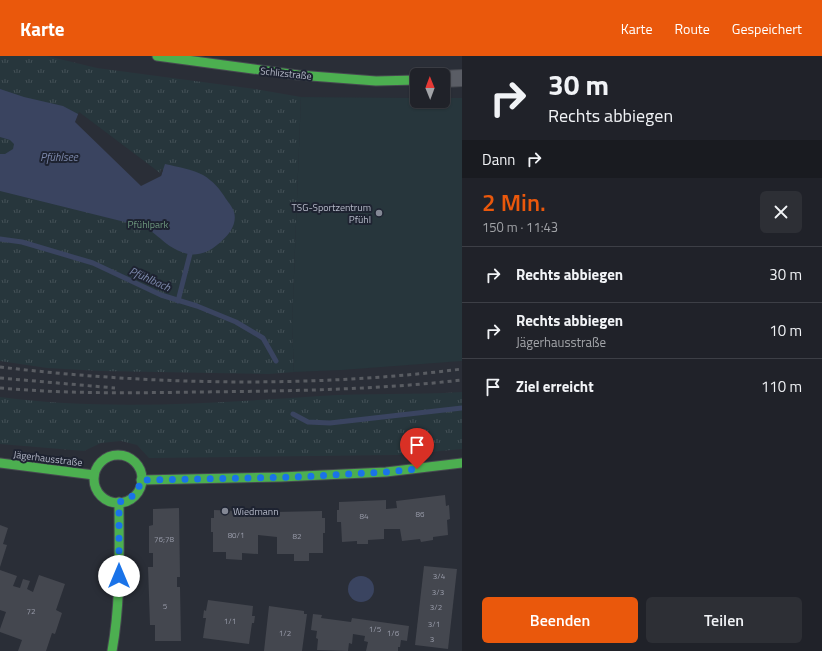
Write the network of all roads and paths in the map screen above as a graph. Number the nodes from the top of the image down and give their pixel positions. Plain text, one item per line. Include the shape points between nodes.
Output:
1 (157, 56) edge
2 (462, 78) edge
3 (450, 79) edge
4 (410, 80) edge
5 (0, 463) edge
6 (462, 463) edge
7 (94, 475) junction
8 (141, 480) junction
9 (119, 502) junction
10 (112, 651) edge

1 - 4 street, Schlizstraße via 298,76
2 - 3 street
5 - 7 street, Jägerhausstraße
6 - 8 street via 386,472
7 - 8 street via 101,461 117,455 126,456 133,461 140,470
7 - 9 street via 96,490 110,501
8 - 9 street via 139,489 133,497
9 - 10 street via 119,584 117,624

